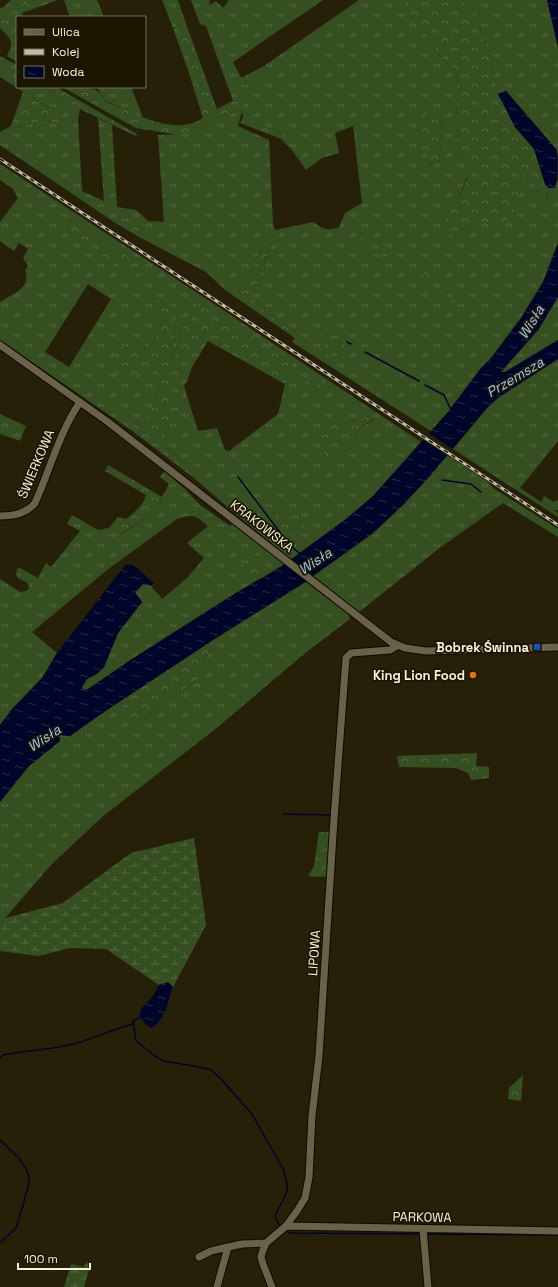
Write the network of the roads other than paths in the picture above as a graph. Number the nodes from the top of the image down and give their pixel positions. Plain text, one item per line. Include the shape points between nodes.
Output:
1 (0, 345) edge
2 (80, 402) junction
3 (0, 516) edge
4 (398, 645) junction
5 (558, 647) edge
6 (283, 1228) junction
7 (558, 1231) edge
8 (423, 1232) junction
9 (266, 1243) junction
10 (228, 1247) junction
11 (199, 1257) dead end
12 (216, 1287) edge
13 (272, 1287) edge
14 (428, 1287) edge

1 - 2 street, KRAKOWSKA
2 - 3 street, ŚWIERKOWA via 64,430 32,508
2 - 4 street, KRAKOWSKA
4 - 5 street, KRAKOWSKA via 426,651
4 - 6 street, LIPOWA via 390,650 351,653 346,658 309,1177 305,1198
6 - 8 street, PARKOWA
6 - 9 street, LIPOWA
7 - 8 street, PARKOWA
8 - 14 street
9 - 10 street
9 - 13 street via 261,1257
10 - 11 street
10 - 12 street

